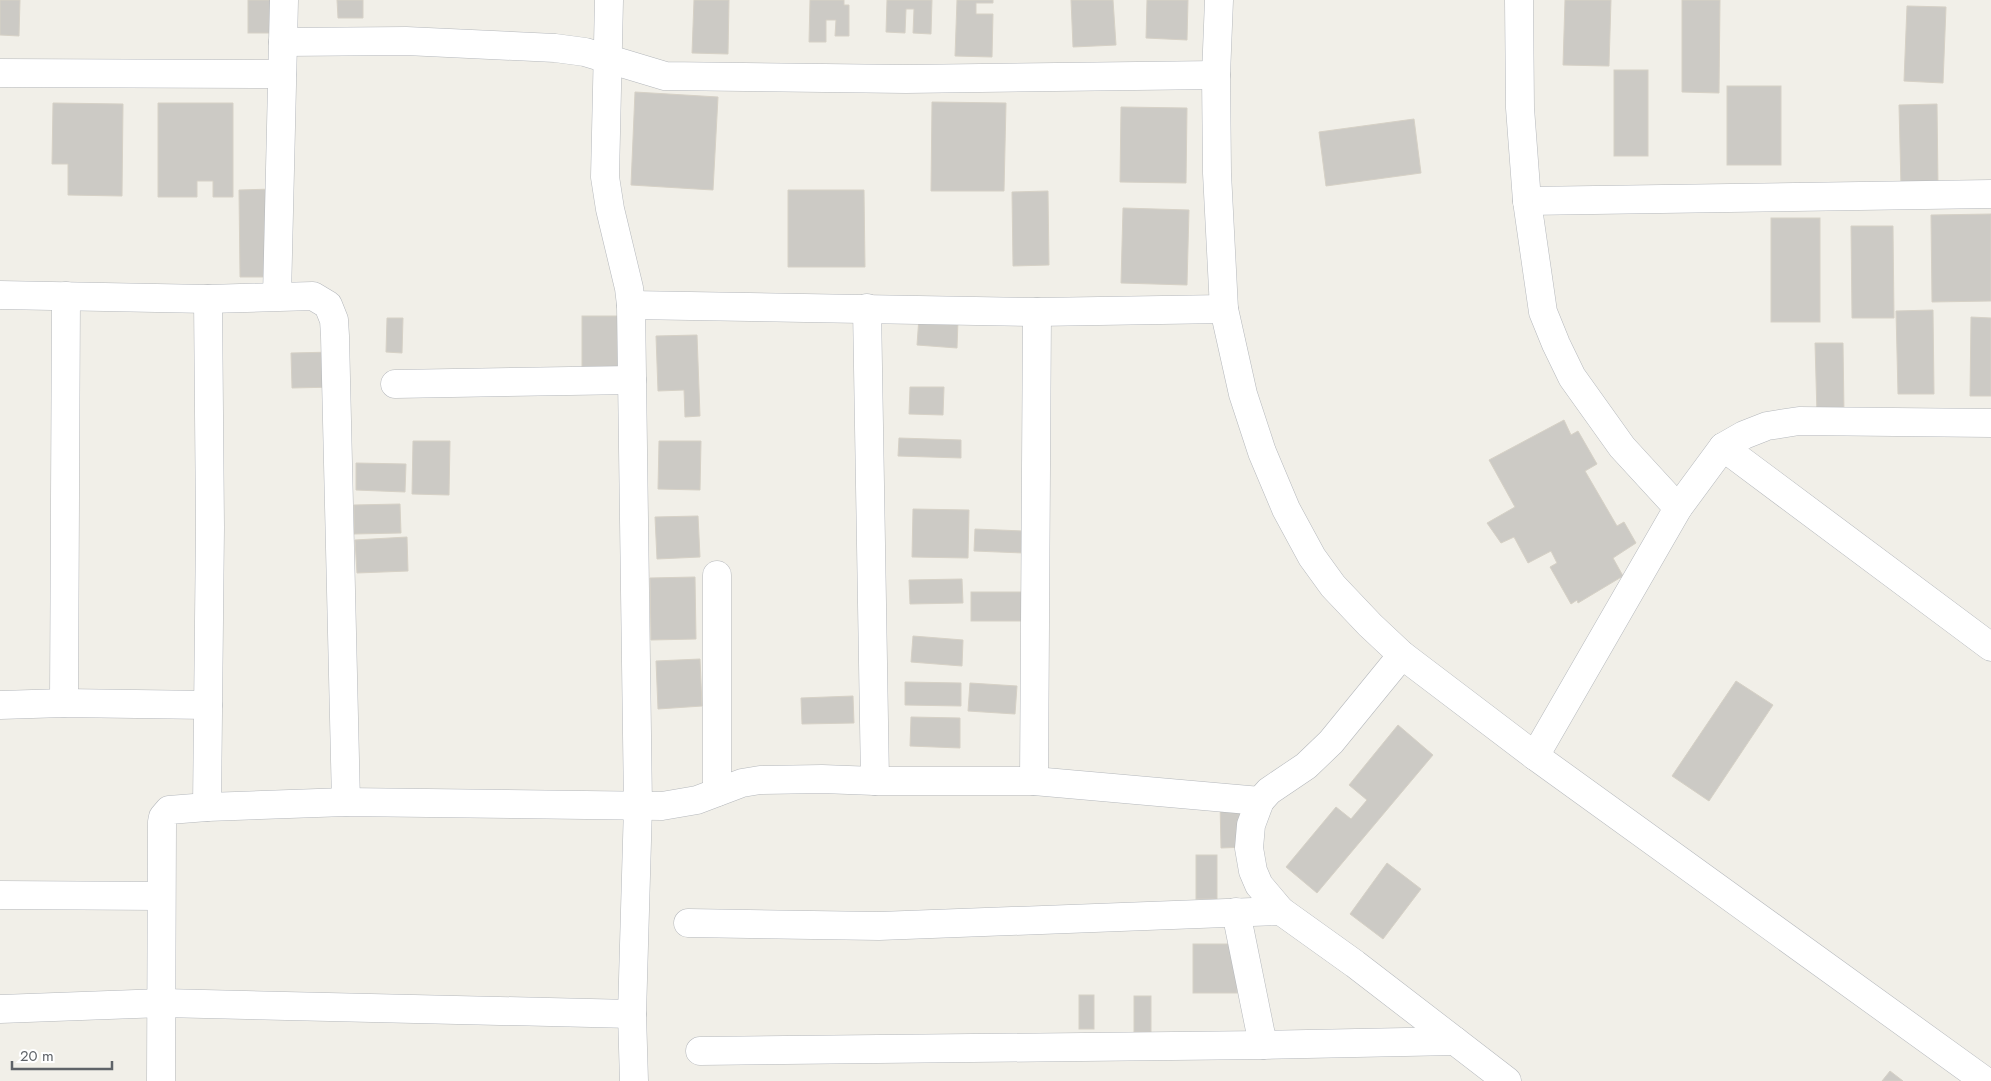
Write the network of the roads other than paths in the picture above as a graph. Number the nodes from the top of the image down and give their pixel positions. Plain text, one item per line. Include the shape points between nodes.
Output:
1 (284, 0) edge
2 (609, 0) edge
3 (1219, 0) edge
4 (1519, 0) edge
5 (283, 42) junction
6 (607, 58) junction
7 (0, 73) edge
8 (282, 74) junction
9 (1216, 75) junction
10 (1991, 194) edge
11 (1527, 201) junction
12 (0, 295) edge
13 (66, 296) junction
14 (277, 296) junction
15 (208, 299) junction
16 (631, 305) junction
17 (866, 308) junction
18 (1224, 309) junction
19 (1037, 312) junction
20 (632, 380) junction
21 (395, 384) dead end
22 (1991, 423) edge
23 (1724, 447) junction
24 (1678, 508) junction
25 (717, 575) dead end
26 (1957, 622) junction
27 (1991, 622) edge
28 (1991, 647) edge
29 (1402, 655) junction
30 (64, 703) junction
31 (0, 705) edge
32 (208, 705) junction
33 (1535, 756) junction
34 (875, 781) junction
35 (1034, 781) junction
36 (717, 792) junction
37 (1260, 801) junction
38 (346, 802) junction
39 (207, 806) junction
40 (638, 806) junction
41 (0, 895) edge
42 (161, 896) junction
43 (1236, 912) junction
44 (1281, 912) junction
45 (688, 923) dead end
46 (162, 1003) junction
47 (0, 1009) edge
48 (632, 1014) junction
49 (1455, 1041) junction
50 (1263, 1045) junction
51 (700, 1051) dead end
52 (161, 1081) edge
53 (634, 1081) edge
54 (1507, 1081) edge
55 (1985, 1081) edge

1 - 5 street
2 - 6 street
3 - 9 street
4 - 11 street via 1520,108
5 - 6 street via 462,42 555,48
5 - 8 street
6 - 9 street via 666,76 906,79
6 - 16 street via 605,177
7 - 8 street
8 - 14 street
9 - 18 street
10 - 11 street
11 - 24 street via 1543,312 1572,377 1622,447
12 - 13 street
13 - 15 street
13 - 30 street
14 - 15 street
14 - 38 street via 313,296 328,305 334,320
15 - 32 street
16 - 17 street
16 - 20 street
17 - 19 street
17 - 34 street
18 - 19 street
18 - 29 street via 1243,394 1262,452 1286,509 1312,557 1333,586
19 - 35 street
20 - 21 street
20 - 40 street
22 - 23 street via 1799,421 1767,426
23 - 24 street
23 - 26 street
24 - 33 street
25 - 36 street
26 - 27 street
26 - 28 street
29 - 33 street
29 - 37 street via 1331,742
30 - 31 street
30 - 32 street
32 - 39 street
33 - 55 street
34 - 35 street
34 - 36 street via 760,780 742,782
35 - 37 street
36 - 40 street via 678,805
37 - 44 street via 1251,825 1250,860 1259,886
38 - 39 street
38 - 40 street
39 - 42 street via 169,810 162,817
40 - 48 street
41 - 42 street
42 - 46 street
43 - 44 street
43 - 45 street via 879,926
43 - 50 street
44 - 49 street
46 - 47 street
46 - 48 street
46 - 52 street
48 - 53 street
49 - 50 street
49 - 54 street
50 - 51 street

